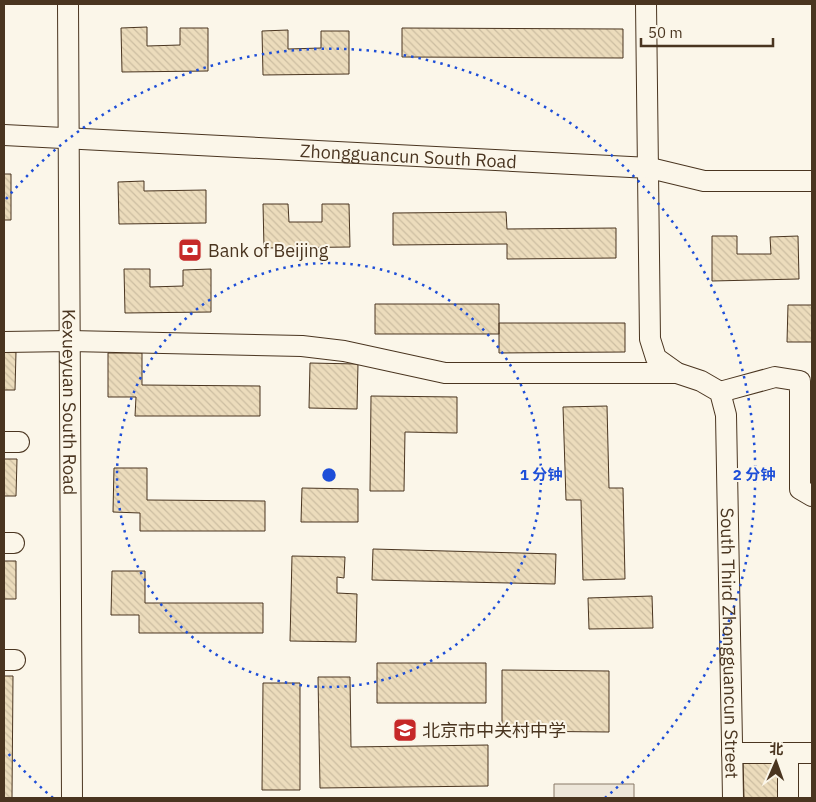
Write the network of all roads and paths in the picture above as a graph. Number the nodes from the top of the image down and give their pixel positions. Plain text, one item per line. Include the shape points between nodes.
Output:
1 (68, 4) edge
2 (646, 4) edge
3 (4, 135) edge
4 (69, 138) junction
5 (650, 168) junction
6 (812, 180) edge
7 (70, 340) junction
8 (4, 342) edge
9 (678, 373) junction
10 (806, 381) edge
11 (720, 392) junction
12 (812, 496) edge
13 (732, 753) junction
14 (788, 753) junction
15 (812, 753) edge
16 (72, 798) edge
17 (733, 798) edge
18 (788, 798) edge

1 - 4 street, Kexueyuan South Road
2 - 5 street
3 - 4 street, Zhongguancun South Road
4 - 5 street, Zhongguancun South Road
4 - 7 street, Kexueyuan South Road
5 - 6 street, Zhongguancun South Road via 704,181
5 - 9 street via 650,339 656,358
7 - 8 street
7 - 9 street via 302,346 344,351 445,373
7 - 16 street, Kexueyuan South Road
9 - 11 street via 702,381
10 - 11 street via 775,377
10 - 12 street via 800,489
11 - 13 street, South Third Zhongguancun Street via 726,415
13 - 14 street
13 - 17 street, South Third Zhongguancun Street
14 - 15 street
14 - 18 street

